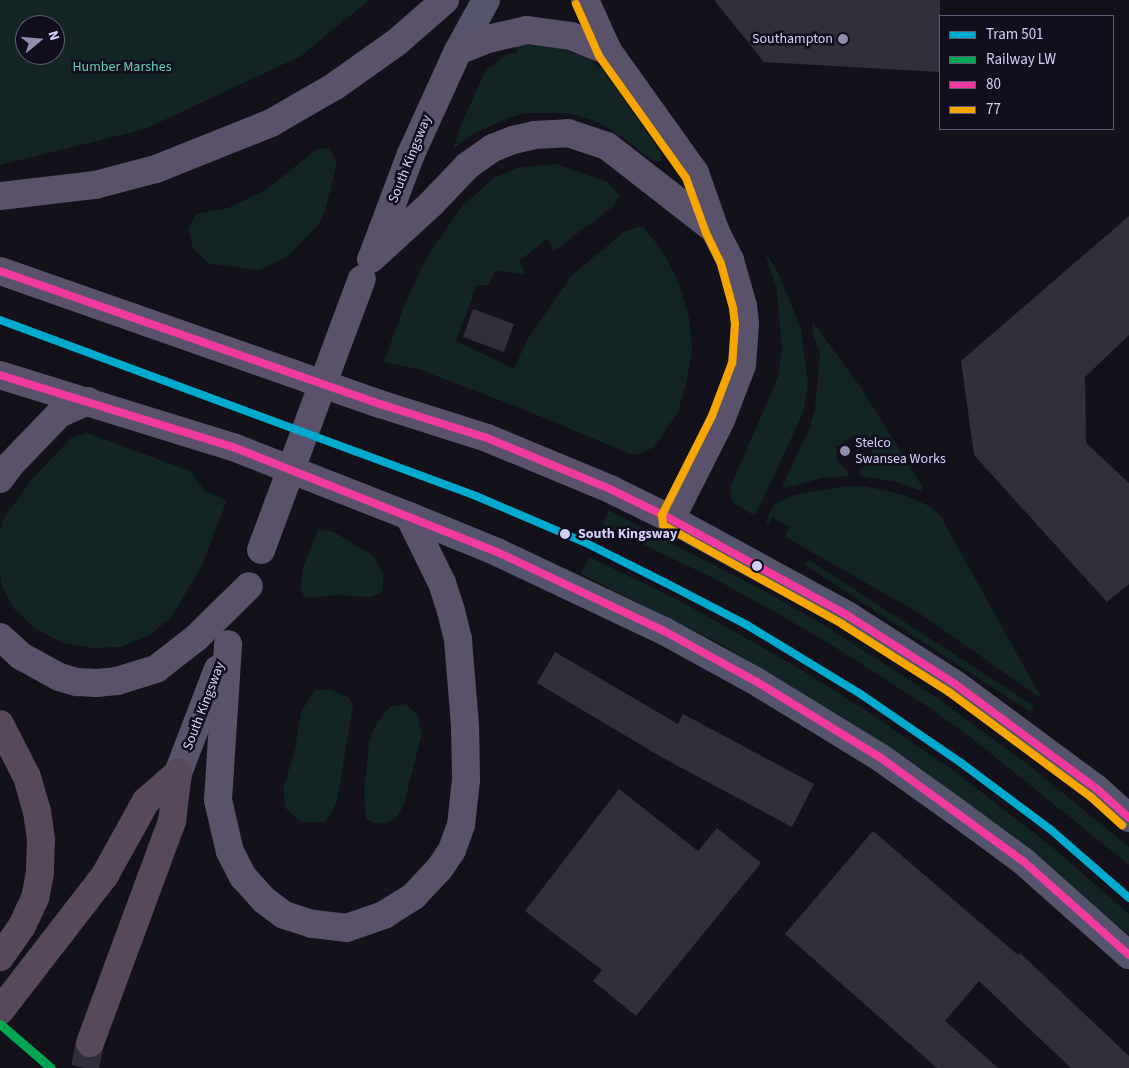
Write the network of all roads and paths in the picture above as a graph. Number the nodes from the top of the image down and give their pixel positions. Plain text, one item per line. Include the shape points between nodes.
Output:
1 (445, 0) edge
2 (486, 0) edge
3 (585, 0) edge
4 (608, 51) junction
5 (458, 52) junction
6 (0, 196) edge
7 (715, 230) junction
8 (367, 269) junction
9 (0, 270) edge
10 (0, 375) edge
11 (88, 401) junction
12 (0, 479) edge
13 (409, 516) junction
14 (671, 519) junction
15 (249, 586) junction
16 (0, 637) edge
17 (228, 644) junction
18 (0, 724) edge
19 (178, 773) junction
20 (1129, 818) edge
21 (1129, 955) edge
22 (0, 957) edge
23 (0, 1011) edge
24 (90, 1043) tunnel mouth

1 - 6 main road via 396,42 335,86 271,123 156,169 95,185
2 - 5 main road, South Kingsway
3 - 4 main road
4 - 5 main road via 571,36 527,30 488,39
4 - 7 main road via 695,173
5 - 8 main road, South Kingsway via 411,154
7 - 8 main road via 607,146 568,133 534,135 493,148 467,166
7 - 14 main road via 730,260 743,306 742,365 720,420
8 - 15 main road, South Kingsway, bridge
9 - 14 main road via 487,438 610,489
10 - 11 main road
11 - 12 main road via 59,414
11 - 13 main road via 233,448
13 - 17 main road via 442,583 458,640 466,780 461,825 452,850 439,870 414,896 384,915 347,928 312,924 284,915 264,900 243,877 230,852 218,800
13 - 21 main road via 497,552 664,631 757,682 881,758 1016,855
14 - 20 main road via 847,615 955,684 1097,790
15 - 16 main road via 196,638 156,669 117,681 96,683 59,677 21,656
15 - 17 main road, South Kingsway
17 - 19 main road, South Kingsway
18 - 22 highway via 27,777 41,839 35,898 22,926
19 - 23 highway via 146,801 106,875
19 - 24 highway via 172,821

